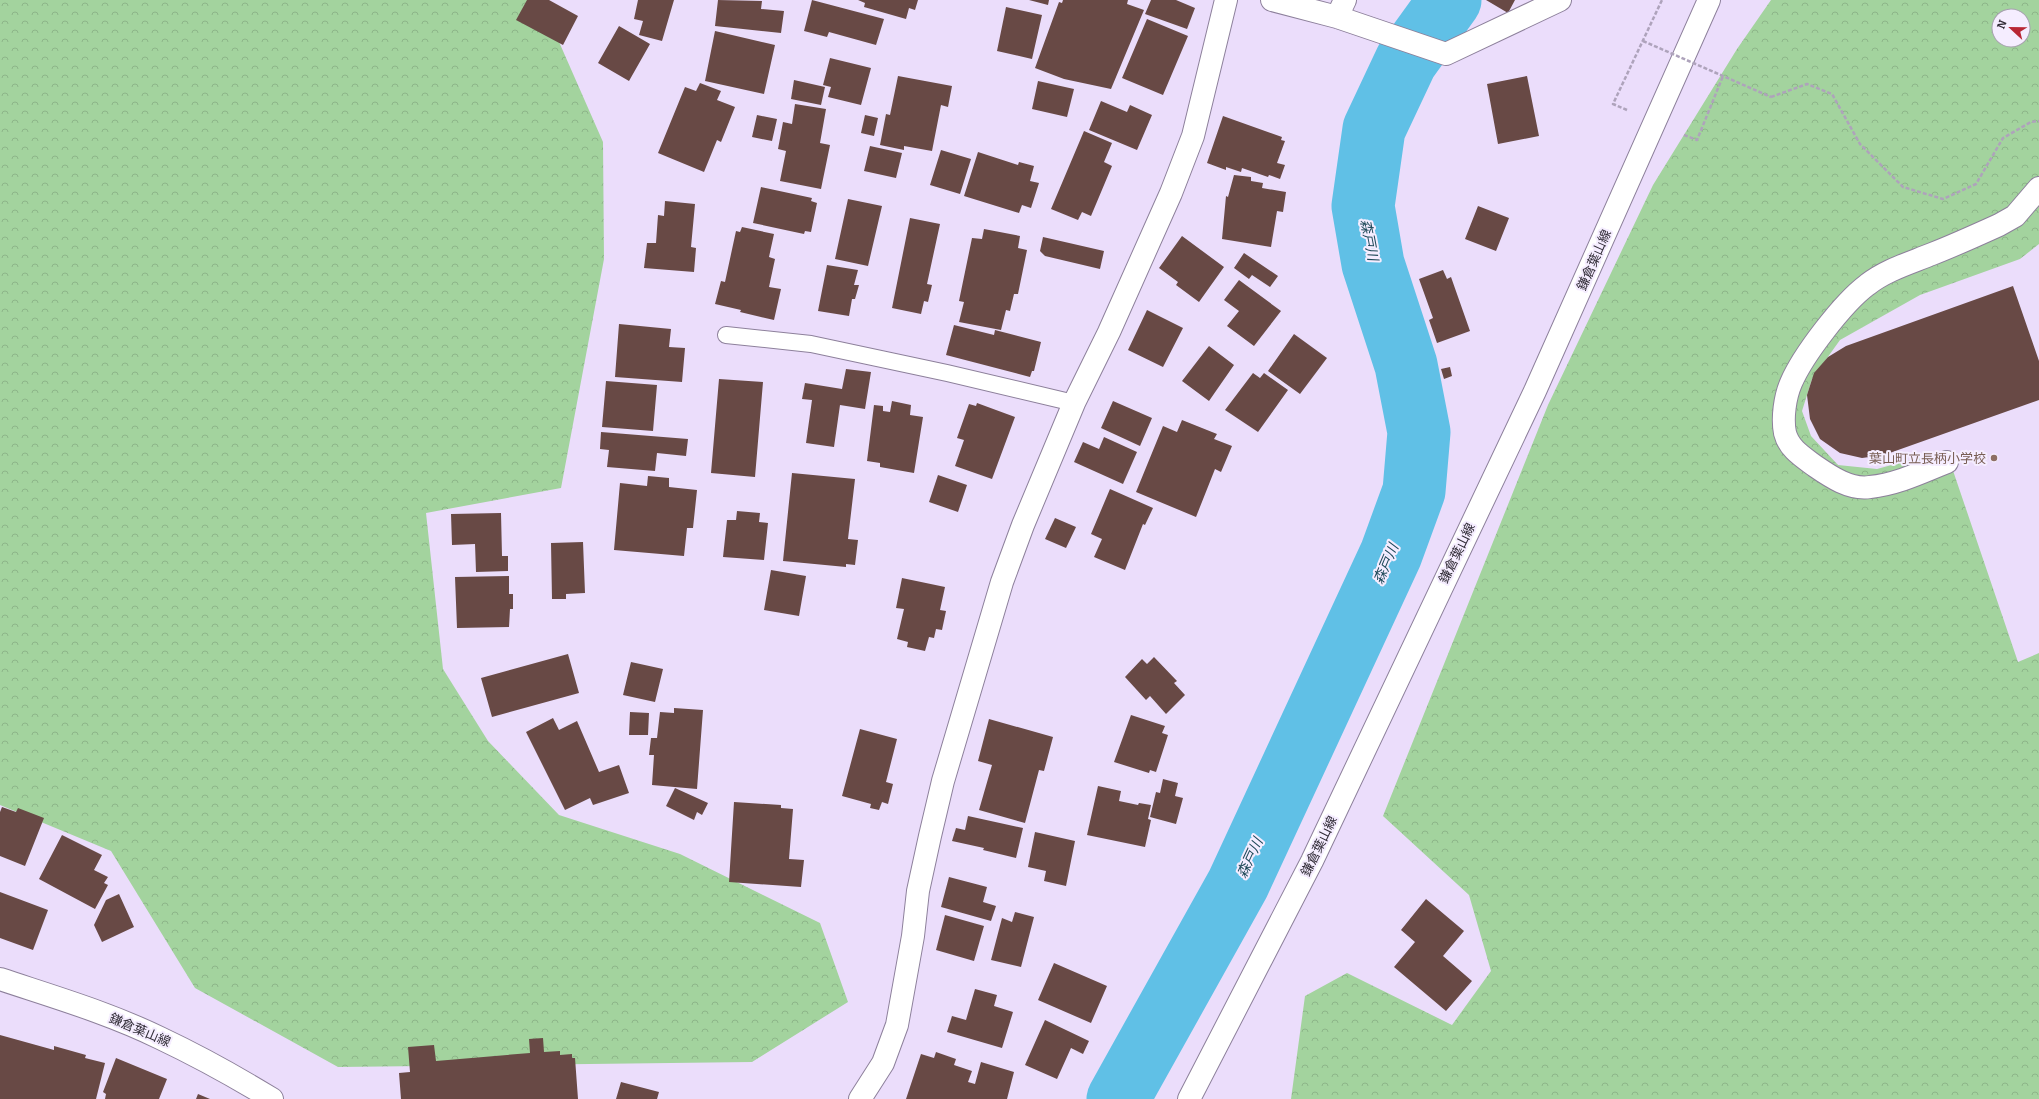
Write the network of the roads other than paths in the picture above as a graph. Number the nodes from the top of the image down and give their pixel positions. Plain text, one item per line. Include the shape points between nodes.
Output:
1 (1226, 0) edge
2 (1272, 0) edge
3 (1560, 0) edge
4 (1709, 0) edge
5 (1341, 9) edge
6 (2039, 188) edge
7 (726, 335) dead end
8 (1074, 403) junction
9 (1947, 462) dead end
10 (0, 979) edge
11 (272, 1099) edge
12 (860, 1099) edge
13 (1189, 1099) edge

1 - 8 street via 1190,143 1156,228
2 - 5 street
3 - 5 street via 1446,54 1379,31
4 - 13 street, 鎌倉葉山線 via 1535,391 1312,861
6 - 9 street via 2015,216 1892,270 1867,285 1827,328 1791,383 1784,411 1785,434 1790,446 1805,459 1844,483 1870,487 1900,482
7 - 8 lane via 812,344
8 - 12 street via 1002,582 945,774 930,836 918,891 913,936 897,1024 883,1063
10 - 11 street, 鎌倉葉山線 via 90,1009 159,1037 233,1075

